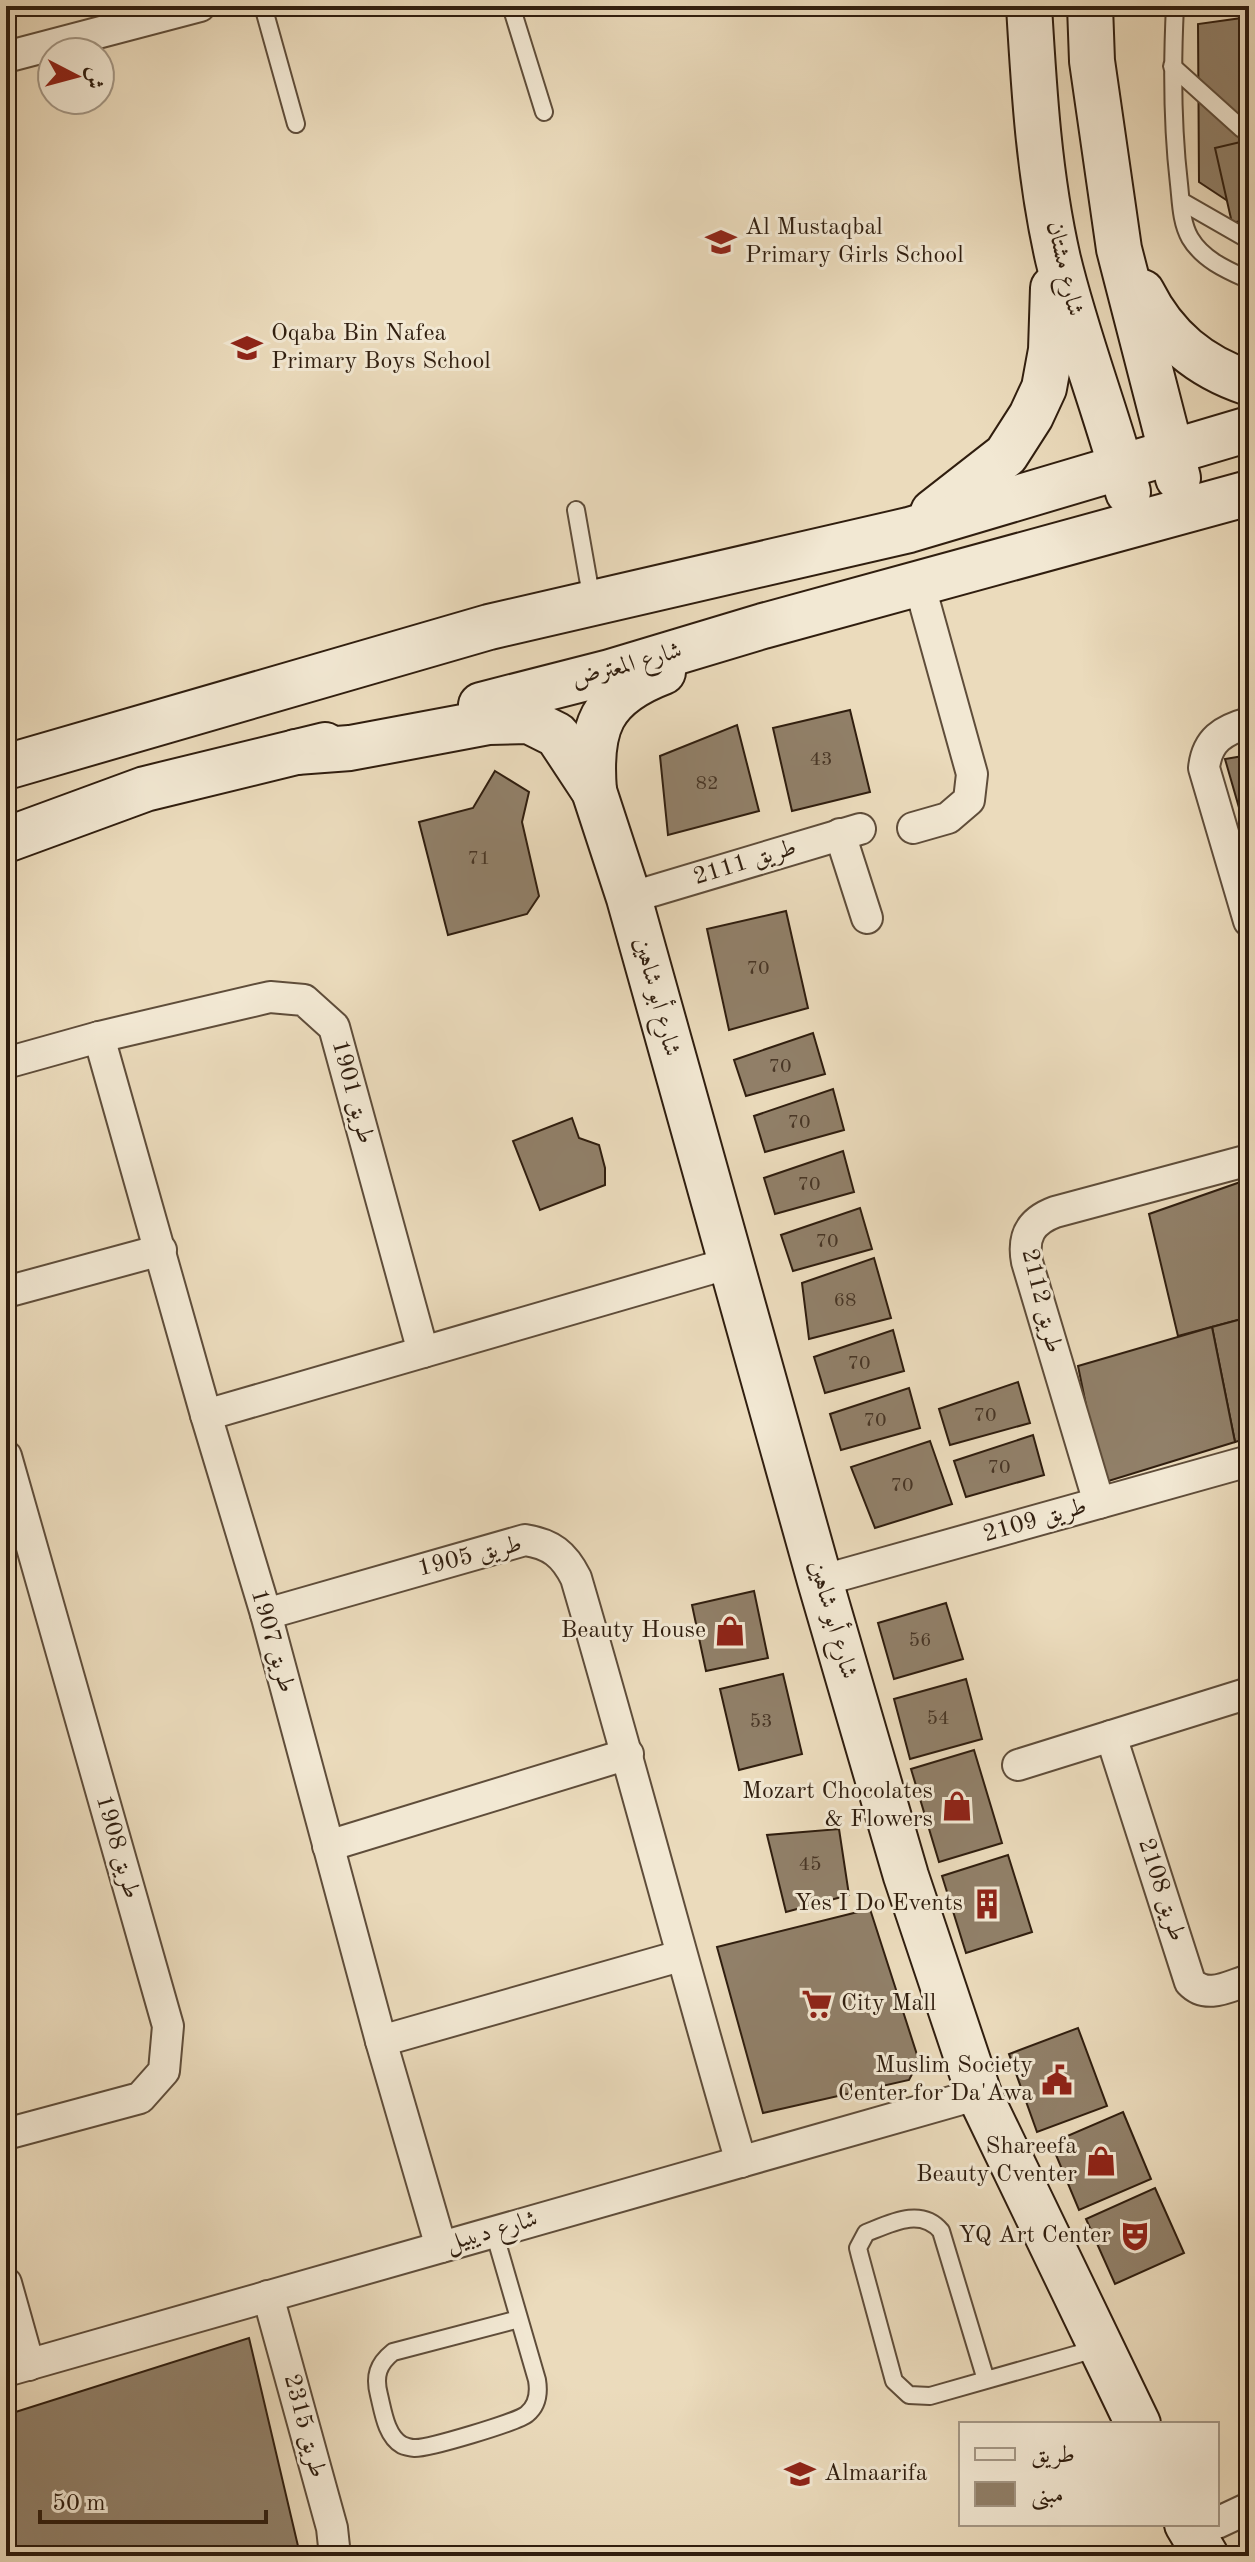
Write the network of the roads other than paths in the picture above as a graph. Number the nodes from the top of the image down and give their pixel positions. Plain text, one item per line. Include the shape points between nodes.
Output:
1 (200, 6) edge
2 (263, 6) edge
3 (511, 6) edge
4 (1029, 6) edge
5 (1090, 6) edge
6 (1175, 6) edge
7 (6, 57) edge
8 (1172, 66) junction
9 (544, 112) dead end
10 (296, 124) dead end
11 (1242, 129) dead end
12 (1181, 201) junction
13 (1249, 240) edge
14 (1119, 249) junction
15 (1058, 258) junction
16 (1249, 280) edge
17 (1249, 383) edge
18 (1249, 429) edge
19 (1171, 451) junction
20 (1121, 465) junction
21 (1249, 493) edge
22 (576, 510) dead end
23 (1186, 510) junction
24 (1137, 525) junction
25 (909, 530) junction
26 (919, 583) junction
27 (592, 603) junction
28 (763, 626) junction
29 (1249, 723) edge
30 (296, 752) junction
31 (13, 757) edge
32 (594, 791) junction
33 (913, 828) dead end
34 (6, 840) edge
35 (629, 898) junction
36 (867, 918) dead end
37 (1249, 921) edge
38 (99, 1037) junction
39 (6, 1063) edge
40 (1249, 1160) edge
41 (161, 1250) junction
42 (730, 1263) junction
43 (6, 1292) edge
44 (423, 1352) junction
45 (206, 1415) junction
46 (6, 1456) edge
47 (1249, 1461) edge
48 (1099, 1503) junction
49 (820, 1581) junction
50 (266, 1614) junction
51 (1248, 1697) edge
52 (1111, 1736) junction
53 (628, 1754) junction
54 (1018, 1765) dead end
55 (328, 1846) junction
56 (680, 1956) junction
57 (1249, 1980) edge
58 (381, 2041) junction
59 (979, 2094) junction
60 (6, 2134) edge
61 (741, 2162) junction
62 (494, 2232) junction
63 (441, 2247) junction
64 (6, 2283) edge
65 (268, 2296) junction
66 (519, 2319) junction
67 (1100, 2347) junction
68 (17, 2368) edge
69 (986, 2380) junction
70 (1137, 2422) edge
71 (1249, 2508) edge
72 (1219, 2524) edge
73 (335, 2556) edge

1 - 7 street
2 - 10 lane
3 - 9 lane
4 - 15 street, شارع مشتان via 1036,125
5 - 14 street via 1092,61
6 - 8 lane
8 - 11 lane
8 - 12 lane
12 - 13 lane
12 - 16 lane via 1190,238 1202,253
14 - 17 street via 1166,331 1200,362
14 - 19 street
15 - 20 street, شارع مشتان
15 - 25 street via 1051,350 1044,388 1031,416 1006,455
18 - 19 street
19 - 20 street
19 - 23 street
20 - 24 street, شارع مشتان
20 - 25 street
21 - 23 street, شارع المعترض
22 - 27 lane
23 - 24 street, شارع المعترض
24 - 26 street, شارع المعترض
25 - 27 street
26 - 28 street, شارع المعترض
26 - 33 street via 972,774 969,800 948,818
27 - 31 street
28 - 30 street, شارع المعترض via 610,672
28 - 32 street, شارع أبو شاهين via 640,681 617,698 599,722 592,758
29 - 37 street via 1220,733 1205,755 1204,768
30 - 32 street, شارع أبو شاهين via 350,748 489,722 529,721 557,735
30 - 34 street, شارع المعترض via 145,789
32 - 35 street, شارع أبو شاهين
35 - 36 street, طريق 2111 via 850,832
35 - 42 street, شارع أبو شاهين
38 - 39 street, طريق 1901
38 - 41 street, طريق 1907
38 - 44 street, طريق 1901 via 270,997 304,1000 334,1027
40 - 48 street, طريق 2112 via 1055,1212 1033,1224 1026,1236 1027,1262
41 - 43 street
41 - 45 street, طريق 1907
42 - 44 street
42 - 49 street, شارع أبو شاهين
44 - 45 street
45 - 50 street, طريق 1907
46 - 60 street, طريق 1908 via 168,2026 164,2071 140,2098
47 - 48 street, طريق 2109
48 - 49 street, طريق 2109
49 - 59 street, شارع أبو شاهين via 906,1876
50 - 53 street, طريق 1905 via 508,1543 541,1543 557,1550 576,1578
50 - 55 street, طريق 1907
51 - 52 street
52 - 54 street
52 - 57 street, طريق 2108 via 1190,1982 1209,1992
53 - 55 street
53 - 56 street, طريق 1905
55 - 58 street, طريق 1907
56 - 58 street
56 - 61 street, طريق 1905
58 - 63 street, طريق 1907
59 - 61 street, شارع ديبيل
59 - 67 street, شارع أبو شاهين
61 - 62 street, شارع ديبيل
62 - 63 street, شارع ديبيل
62 - 66 lane
63 - 65 street, شارع ديبيل
64 - 68 street
65 - 68 street, شارع ديبيل
65 - 73 street, طريق 2315 via 332,2528
66 - 66 lane via 538,2390 526,2415 422,2447 396,2440 376,2380 384,2359 393,2352
67 - 69 lane
67 - 70 street, شارع أبو شاهين
69 - 69 lane via 930,2396 900,2389 858,2248 866,2233 917,2217 941,2231
71 - 72 street

